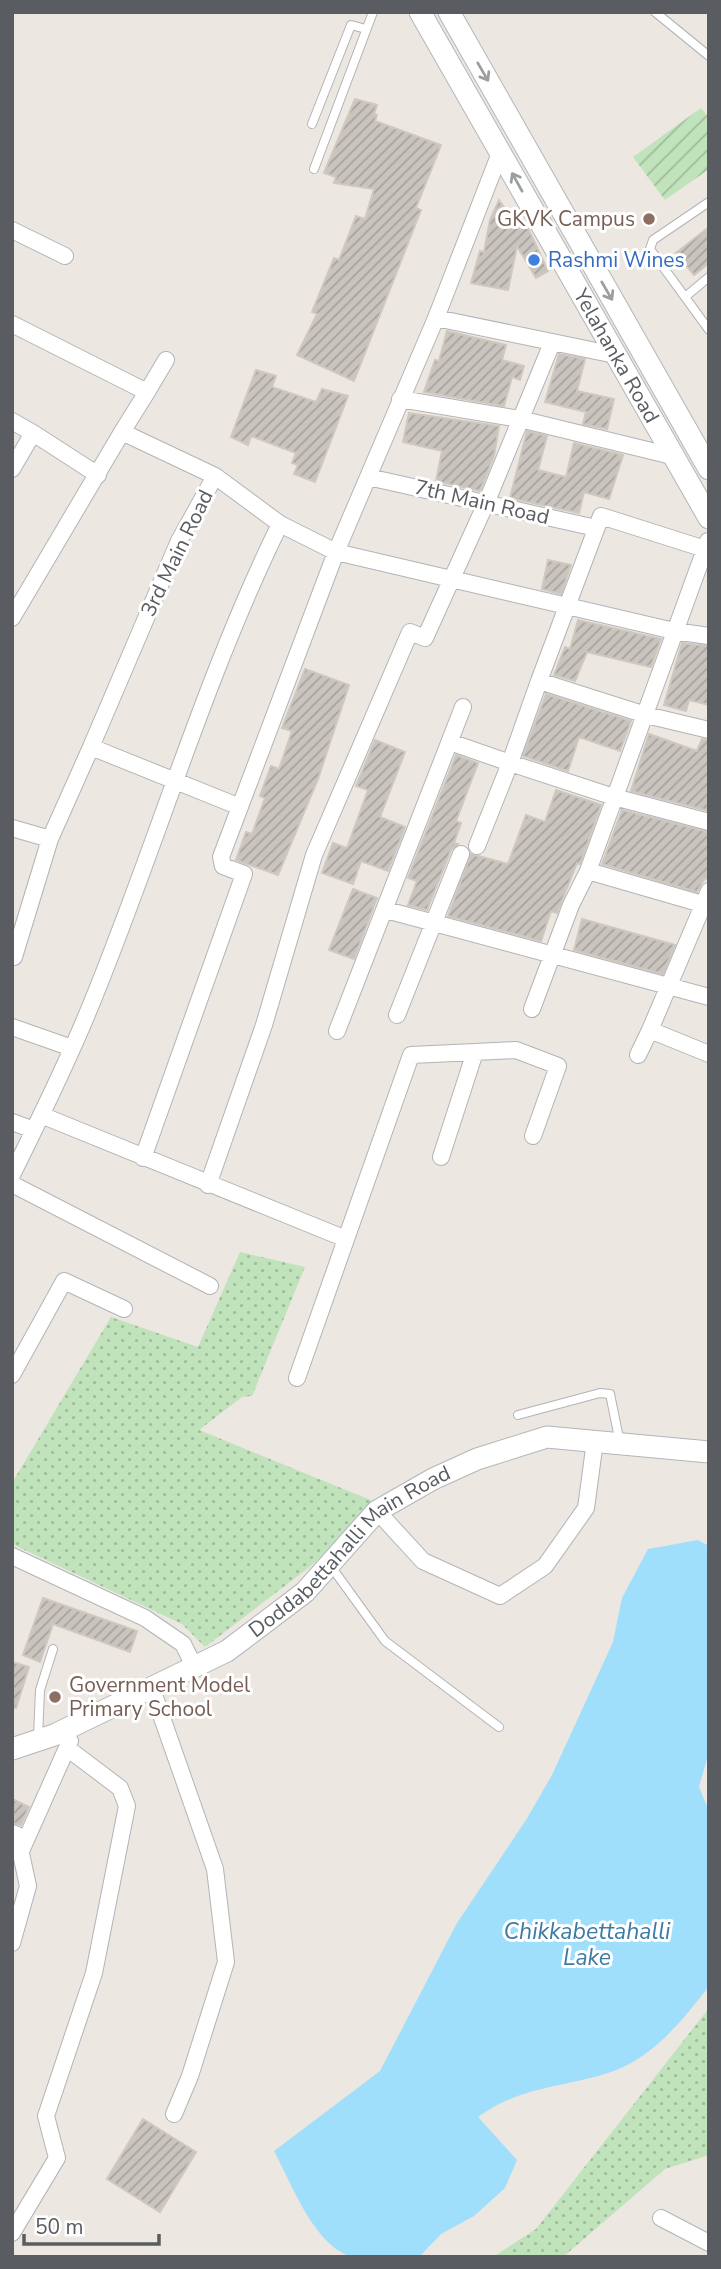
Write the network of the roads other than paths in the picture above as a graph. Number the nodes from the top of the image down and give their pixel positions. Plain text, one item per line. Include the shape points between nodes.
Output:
1 (373, 12) edge
2 (420, 12) edge
3 (449, 12) edge
4 (655, 12) edge
5 (366, 29) junction
6 (709, 56) edge
7 (312, 124) dead end
8 (500, 153) junction
9 (314, 169) dead end
10 (709, 202) edge
11 (12, 230) edge
12 (65, 256) dead end
13 (709, 277) edge
14 (685, 297) junction
15 (436, 318) junction
16 (12, 324) edge
17 (709, 330) edge
18 (552, 343) junction
19 (615, 355) junction
20 (166, 360) dead end
21 (147, 392) junction
22 (400, 399) junction
23 (520, 419) junction
24 (12, 421) edge
25 (122, 432) junction
26 (33, 433) junction
27 (672, 456) junction
28 (12, 468) edge
29 (709, 469) edge
30 (98, 475) junction
31 (215, 476) junction
32 (368, 477) junction
33 (487, 501) junction
34 (709, 518) edge
35 (280, 524) junction
36 (596, 528) junction
37 (708, 542) edge
38 (336, 552) junction
39 (453, 579) junction
40 (567, 605) junction
41 (13, 620) edge
42 (674, 631) junction
43 (709, 636) edge
44 (539, 681) junction
45 (463, 708) dead end
46 (646, 715) junction
47 (709, 730) edge
48 (450, 742) junction
49 (91, 747) junction
50 (510, 763) junction
51 (175, 782) junction
52 (614, 797) junction
53 (240, 807) junction
54 (709, 822) edge
55 (12, 828) edge
56 (50, 839) junction
57 (477, 846) dead end
58 (461, 854) dead end
59 (588, 871) junction
60 (707, 900) edge
61 (386, 910) junction
62 (432, 924) junction
63 (551, 956) junction
64 (14, 957) edge
65 (670, 987) junction
66 (709, 996) edge
67 (532, 1009) dead end
68 (397, 1015) dead end
69 (12, 1027) edge
70 (650, 1030) junction
71 (337, 1031) dead end
72 (72, 1048) junction
73 (475, 1052) junction
74 (709, 1054) edge
75 (638, 1055) dead end
76 (12, 1122) edge
77 (38, 1123) junction
78 (533, 1136) dead end
79 (441, 1157) dead end
80 (143, 1158) junction
81 (12, 1175) edge
82 (12, 1184) edge
83 (208, 1185) junction
84 (346, 1239) junction
85 (210, 1286) dead end
86 (124, 1309) dead end
87 (12, 1375) edge
88 (297, 1378) dead end
89 (518, 1415) dead end
90 (595, 1441) junction
91 (620, 1443) junction
92 (709, 1452) edge
93 (377, 1511) junction
94 (12, 1556) edge
95 (330, 1565) junction
96 (53, 1649) dead end
97 (195, 1668) junction
98 (152, 1689) junction
99 (76, 1725) junction
100 (499, 1727) dead end
101 (38, 1740) junction
102 (67, 1748) junction
103 (12, 1749) edge
104 (12, 1833) edge
105 (21, 1851) junction
106 (12, 1943) edge
107 (174, 2114) dead end
108 (661, 2218) dead end
109 (12, 2233) edge
110 (709, 2243) edge

1 - 5 lane
2 - 8 main road, Yelahanka Road
3 -> 29 main road, Yelahanka Road
4 - 6 lane
5 - 7 lane via 351,25
5 - 9 lane
8 - 15 street
19 -> 8 main road, Yelahanka Road
10 - 14 lane via 653,240 650,249
11 - 12 street
13 - 14 lane
14 - 17 lane
15 - 18 street
15 - 22 street
16 - 21 street
18 - 19 street
18 - 23 street
19 - 27 main road, Yelahanka Road
20 - 21 street
21 - 25 street
22 - 23 street
22 - 32 street
23 - 27 street
23 - 33 street
24 - 26 street
25 - 30 street
25 - 31 street, 3rd Main Road
26 - 28 street
26 - 30 street
27 - 34 main road, Yelahanka Road
30 - 41 street
31 - 35 street
31 - 49 street, 3rd Main Road via 179,541
32 - 33 street, 7th Main Road
32 - 38 street
33 - 36 street, 7th Main Road
33 - 39 street
35 - 38 street
35 - 51 street via 252,581
36 - 37 street via 601,516
36 - 40 street
37 - 42 street
38 - 39 street
38 - 53 street
39 - 40 street
39 - 83 street via 425,638 410,632 314,855 264,1025
40 - 42 street
40 - 44 street
42 - 43 street
42 - 46 street
44 - 46 street
44 - 50 street
45 - 48 street
46 - 47 street
46 - 52 street
48 - 50 street
48 - 61 street
49 - 51 street
49 - 56 street, 3rd Main Road
50 - 52 street
50 - 57 street
51 - 53 street
51 - 72 street
52 - 54 street
52 - 59 street
53 - 80 street via 220,861 244,874
55 - 56 street
56 - 64 street, 3rd Main Road
58 - 62 street
59 - 60 street
59 - 63 street
60 - 65 street
61 - 62 street
61 - 71 street
62 - 63 street
62 - 68 street
63 - 65 street
63 - 67 street
65 - 66 street
65 - 70 street
69 - 72 street
70 - 74 street
70 - 75 street
72 - 77 street
73 - 78 street via 516,1050 558,1066
73 - 79 street
73 - 84 street via 411,1055
76 - 77 street
77 - 80 street
77 - 81 street
80 - 83 street
82 - 85 street
83 - 84 street
84 - 88 street
86 - 87 street via 64,1281
89 - 91 lane via 610,1394
90 - 91 main road, Doddabettahalli Main Road
90 - 93 main road, Doddabettahalli Main Road via 547,1437 477,1459
90 - 93 street via 586,1508 544,1566 500,1596 423,1561
91 - 92 main road, Doddabettahalli Main Road
93 - 95 main road, Doddabettahalli Main Road
94 - 97 street via 145,1618 183,1644
95 - 97 main road, Doddabettahalli Main Road via 305,1592 227,1651
95 - 100 lane via 385,1641
96 - 101 lane via 40,1690
97 - 98 main road, Doddabettahalli Main Road
98 - 99 main road, Doddabettahalli Main Road
98 - 107 street via 215,1869 226,1962
99 - 101 main road, Doddabettahalli Main Road
99 - 102 street
101 - 103 main road, Doddabettahalli Main Road
102 - 105 street
102 - 109 street via 120,1788 127,1806 94,1973 46,2116 57,2158
104 - 105 street via 17,1835
105 - 106 street via 28,1886
108 - 110 street

